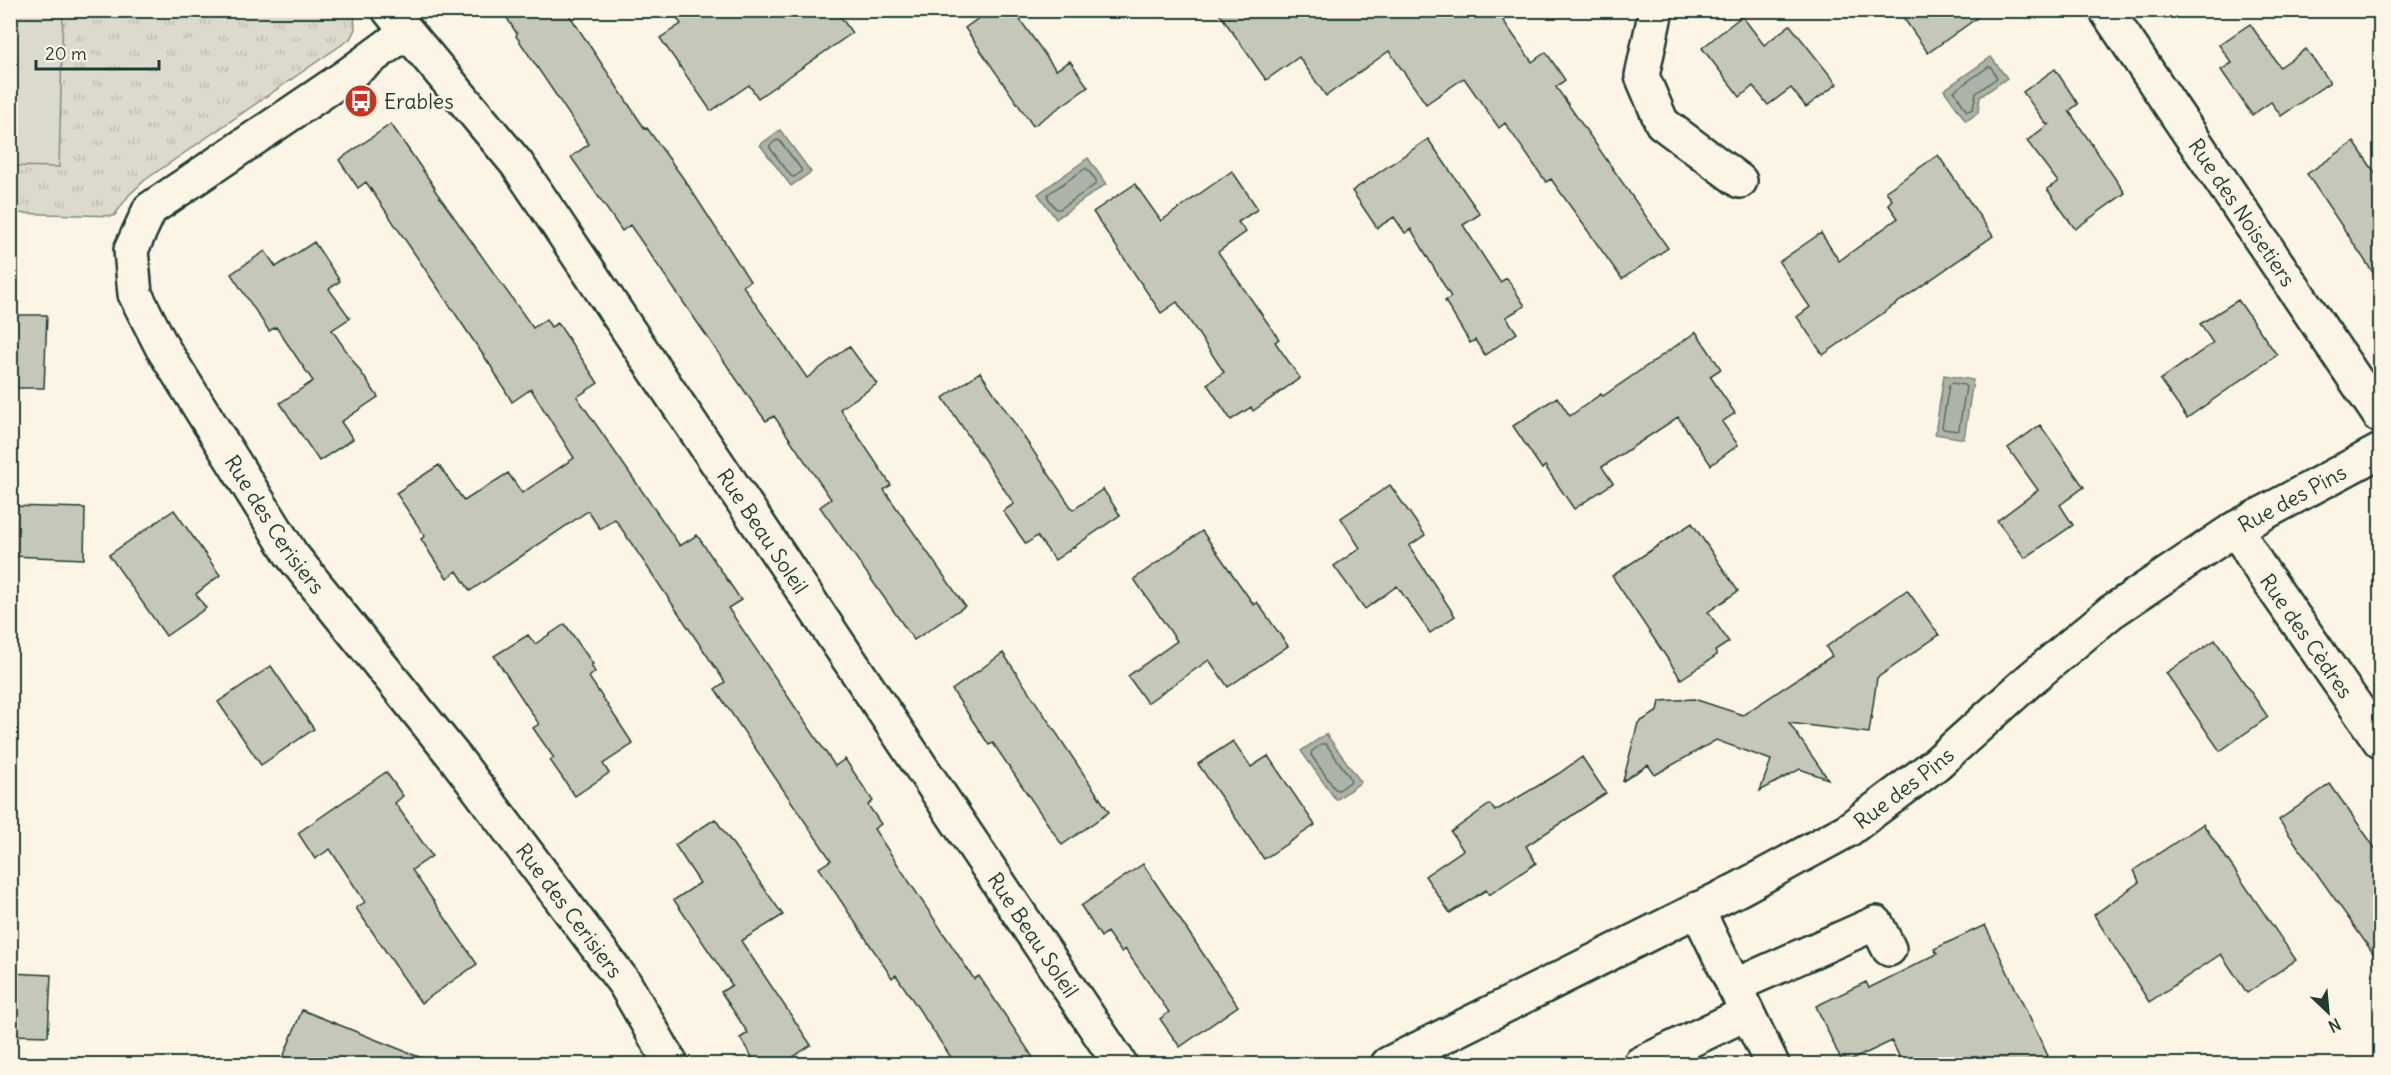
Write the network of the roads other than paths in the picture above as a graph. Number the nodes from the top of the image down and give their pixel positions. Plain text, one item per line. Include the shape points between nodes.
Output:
1 (1656, 10) edge
2 (2106, 10) edge
3 (397, 22) edge
4 (1740, 181) dead end
5 (2380, 416) edge
6 (2380, 451) edge
7 (2236, 528) junction
8 (2380, 741) edge
9 (1697, 909) junction
10 (1889, 949) dead end
11 (1741, 999) junction
12 (671, 1065) edge
13 (1120, 1065) edge
14 (1388, 1065) edge
15 (1640, 1065) edge
16 (1772, 1065) edge

1 - 4 street via 1642,76 1662,123
2 - 5 street, Rue des Noisetiers
3 - 12 street, Rue des Cerisiers via 345,77 150,209 130,250 135,294 162,347 291,554 456,759 625,984
3 - 13 street, Rue Beau Soleil via 517,165
6 - 7 street, Rue des Pins
7 - 8 street, Rue des Cèdres
7 - 9 street, Rue des Pins via 2110,612 1936,764 1848,830
9 - 11 street
9 - 14 street, Rue des Pins
10 - 11 street via 1876,923
11 - 15 street
11 - 16 street

